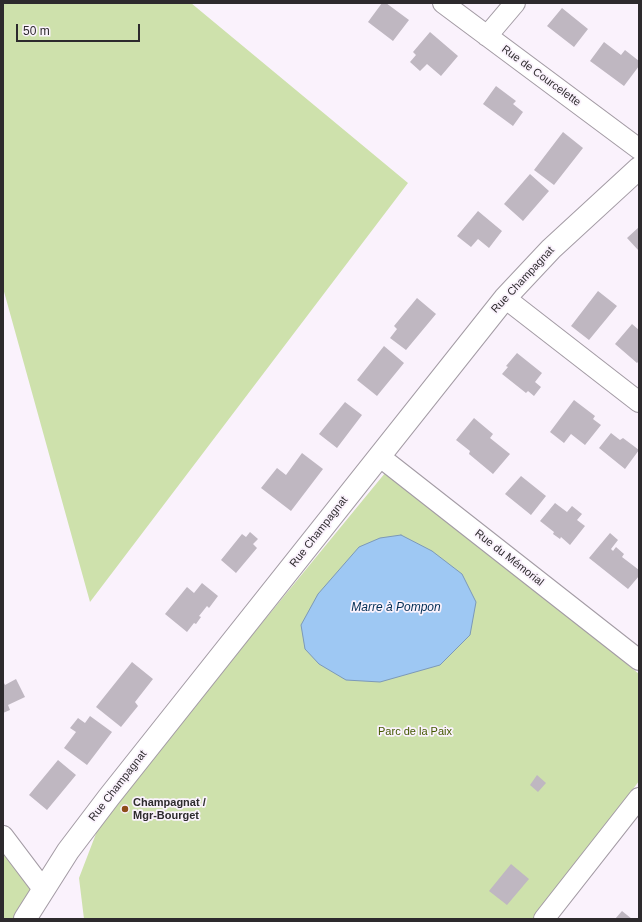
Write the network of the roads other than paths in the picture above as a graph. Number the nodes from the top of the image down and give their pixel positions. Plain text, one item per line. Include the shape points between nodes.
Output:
1 (443, 3) edge
2 (515, 3) edge
3 (487, 36) junction
4 (639, 149) edge
5 (639, 168) edge
6 (505, 298) junction
7 (639, 402) edge
8 (379, 456) junction
9 (639, 660) edge
10 (639, 798) edge
11 (3, 836) edge
12 (43, 889) junction
13 (25, 919) edge
14 (544, 919) edge

1 - 3 street, Rue de Courcelette
2 - 3 street
3 - 4 street, Rue de Courcelette
5 - 6 street, Rue Champagnat via 551,249
6 - 7 street
6 - 8 street, Rue Champagnat
8 - 9 street, Rue du Mémorial
8 - 12 street, Rue Champagnat via 109,796
10 - 14 street
11 - 12 street
12 - 13 street, Rue Champagnat

